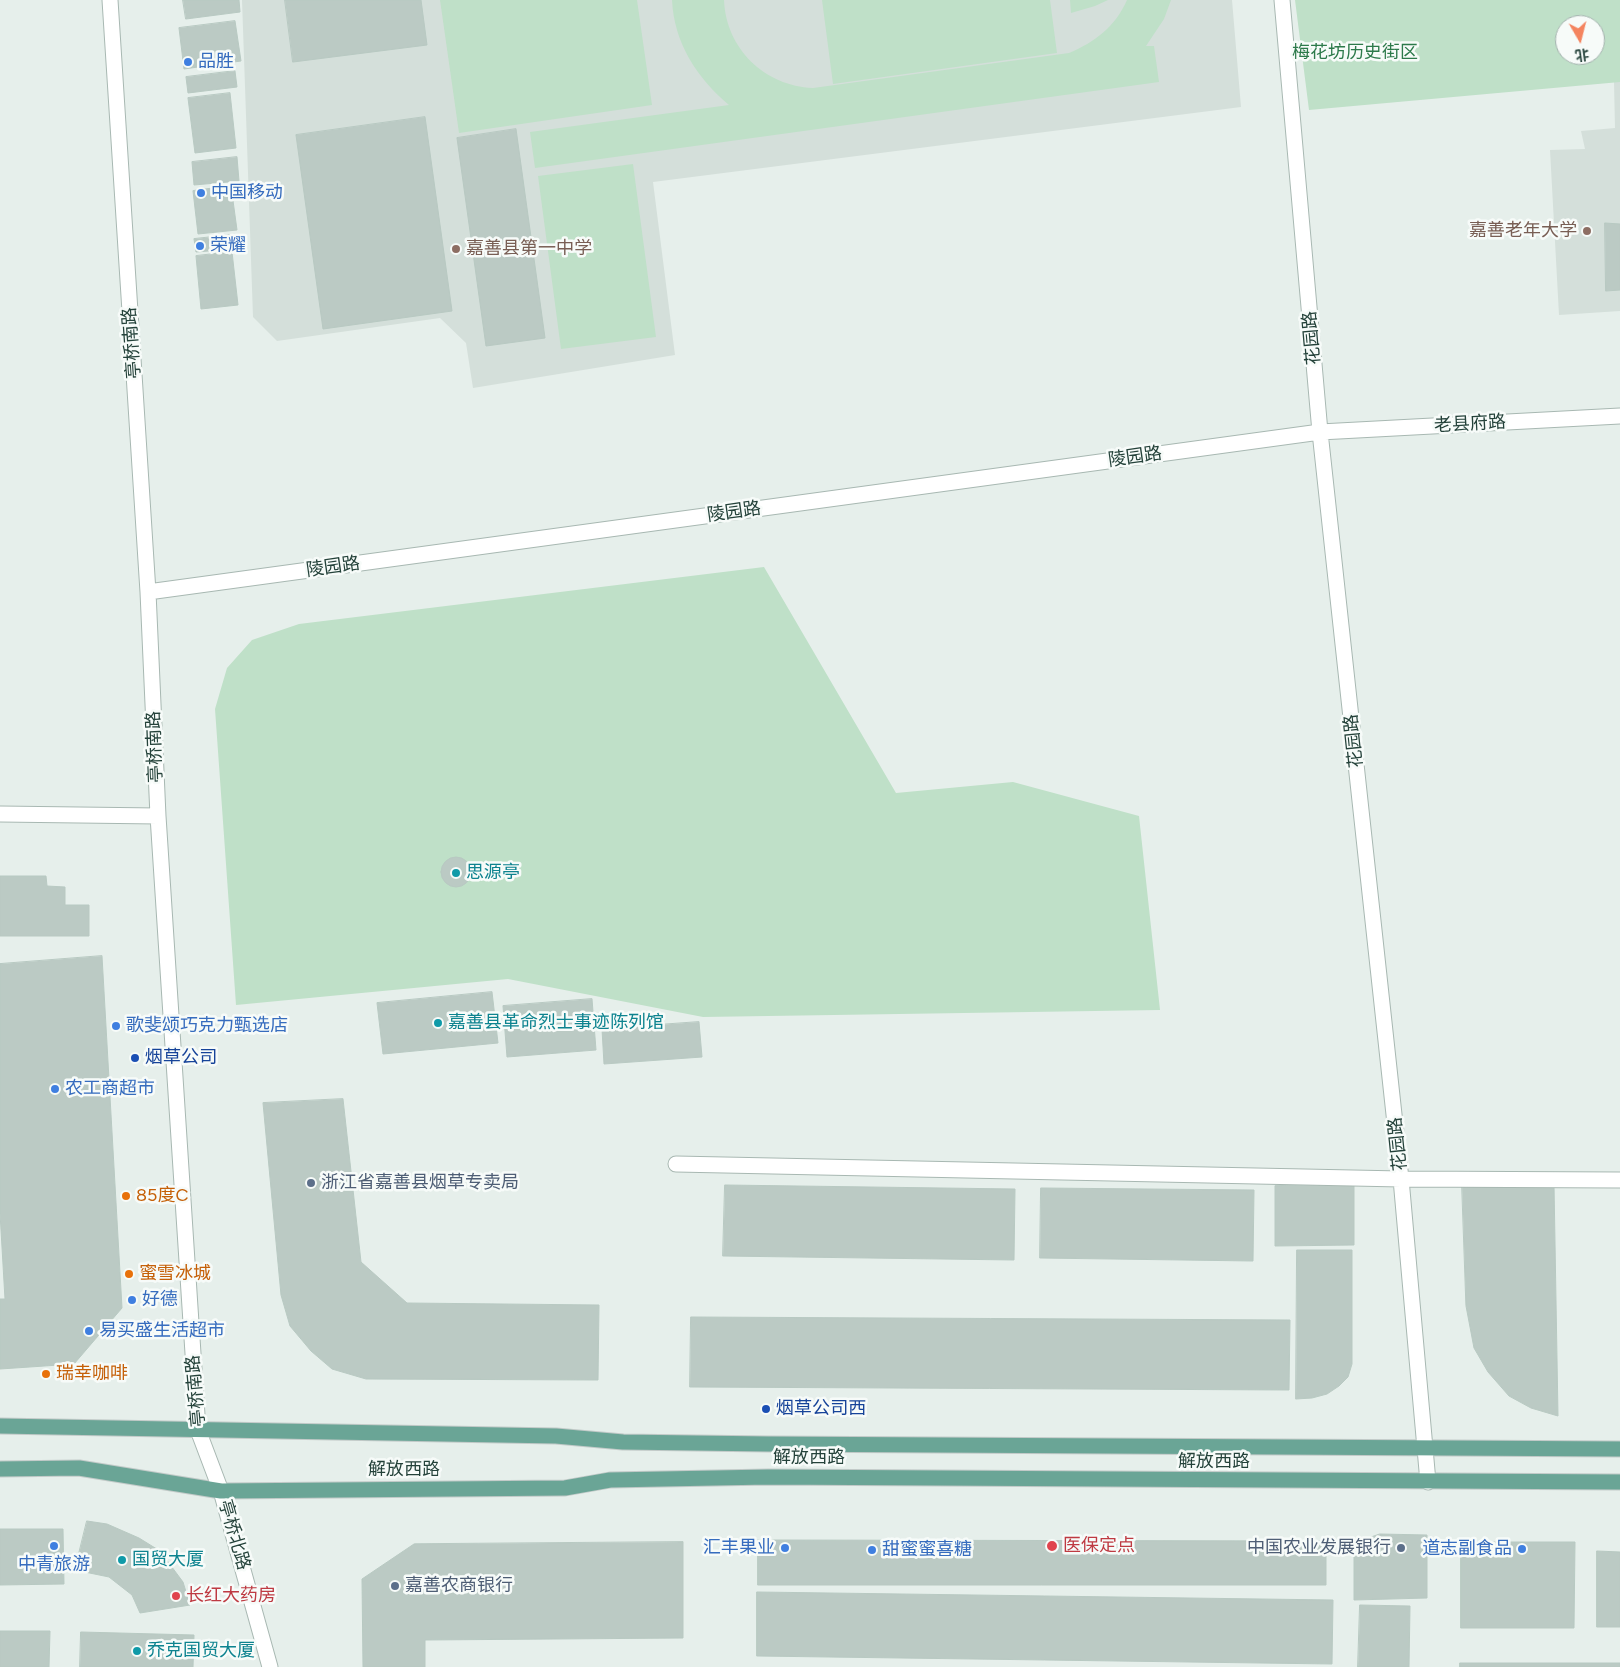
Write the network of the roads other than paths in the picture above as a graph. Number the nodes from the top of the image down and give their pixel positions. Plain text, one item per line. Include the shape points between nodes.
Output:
1 (110, 0) edge
2 (1282, 0) edge
3 (1620, 416) edge
4 (1320, 432) junction
5 (148, 592) junction
6 (0, 814) edge
7 (158, 816) junction
8 (676, 1164) dead end
9 (1401, 1179) junction
10 (1620, 1180) edge
11 (0, 1426) edge
12 (198, 1430) junction
13 (1425, 1449) junction
14 (1620, 1450) edge
15 (0, 1469) edge
16 (1428, 1482) junction
17 (1620, 1482) edge
18 (222, 1490) junction
19 (270, 1667) edge

1 - 5 street, 亭桥南路
2 - 4 street, 花园路
3 - 4 street, 老县府路
4 - 5 street, 陵园路
4 - 9 street, 花园路
5 - 7 street, 亭桥南路
6 - 7 street
7 - 12 street, 亭桥南路
8 - 9 street
9 - 10 street
9 - 13 street, 花园路
11 - 12 main road, 解放西路
12 - 13 main road, 解放西路 via 556,1436 642,1442
12 - 18 street, 亭桥南路
13 - 14 main road, 解放西路
13 - 16 street, 花园路
15 - 18 main road, 解放西路 via 79,1468
16 - 17 main road, 解放西路
16 - 18 main road, 解放西路 via 768,1477 610,1480 565,1488
18 - 19 street, 亭桥北路

